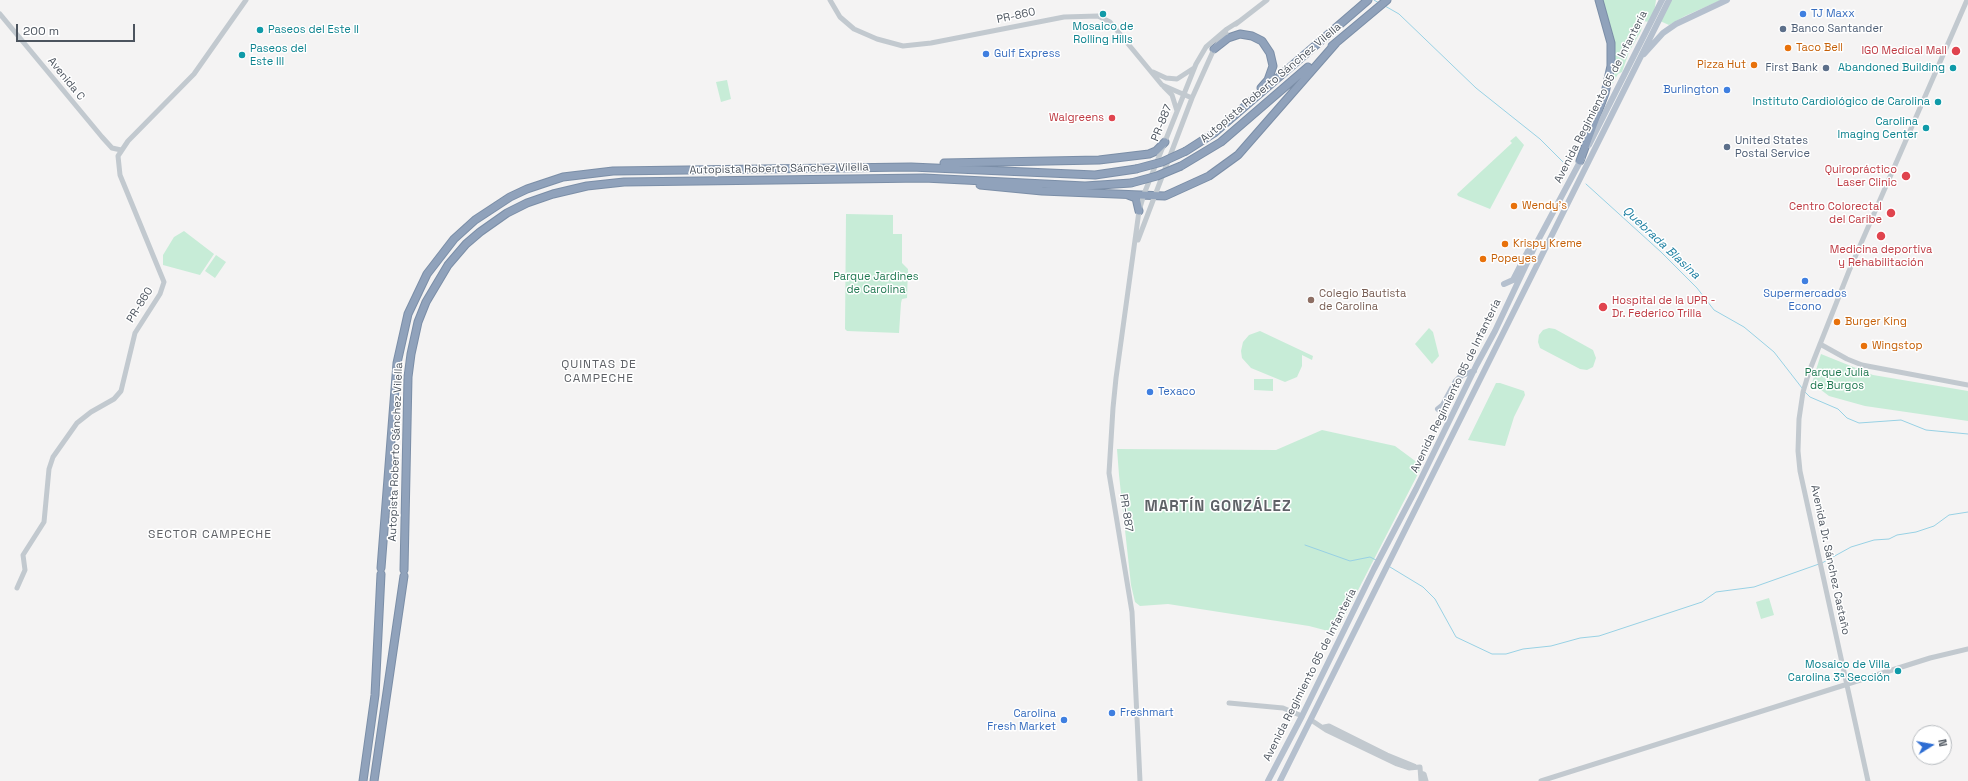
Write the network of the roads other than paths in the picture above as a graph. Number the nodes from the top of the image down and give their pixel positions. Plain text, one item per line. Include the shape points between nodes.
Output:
1 (246, 0) edge
2 (830, 0) edge
3 (1267, 0) edge
4 (1368, 0) edge
5 (1387, 0) edge
6 (1599, 0) edge
7 (1662, 0) edge
8 (1669, 0) edge
9 (1727, 0) edge
10 (1967, 0) edge
11 (0, 14) edge
12 (1238, 22) junction
13 (1336, 43) junction
14 (1214, 48) junction
15 (1638, 61) junction
16 (1195, 67) junction
17 (1148, 68) junction
18 (1162, 85) junction
19 (1184, 94) junction
20 (1254, 97) junction
21 (1192, 98) junction
22 (1177, 111) junction
23 (1165, 142) junction
24 (121, 150) junction
25 (1580, 161) junction
26 (875, 167) junction
27 (941, 179) junction
28 (1144, 194) junction
29 (1154, 194) junction
30 (1126, 195) junction
31 (1139, 211) junction
32 (1535, 246) junction
33 (1135, 248) junction
34 (1504, 284) dead end
35 (1820, 344) junction
36 (1474, 371) junction
37 (1968, 385) edge
38 (1438, 409) dead end
39 (17, 588) dead end
40 (1968, 649) edge
41 (1848, 685) junction
42 (1229, 703) dead end
43 (1302, 716) junction
44 (1311, 720) junction
45 (1421, 773) junction
46 (362, 781) edge
47 (374, 781) edge
48 (1140, 781) edge
49 (1268, 781) edge
50 (1280, 781) edge
51 (1421, 781) edge
52 (1426, 781) edge
53 (1541, 781) edge
54 (1868, 781) edge

1 - 24 street via 194,74
2 - 17 street, PR-860 / PR-860 via 844,21 854,29 903,46 931,43 1064,17 1098,16 1110,22
3 - 12 street, PR-887
4 - 20 highway, Autopista Roberto Sánchez Vilella
5 - 13 highway, Autopista Roberto Sánchez Vilella
6 - 25 highway via 1611,43 1611,66 1605,93
7 - 25 main road, Avenida Regimiento 65 de Infantería
8 - 15 main road, Avenida Regimiento 65 de Infantería
9 - 15 main road via 1669,29
10 - 35 street, Avenida Dr. Sánchez Castaño via 1851,265
11 - 24 street, Avenida C via 112,148
12 - 14 street, PR-887
12 - 16 street, PR-887 via 1206,47
13 - 27 highway, Autopista Roberto Sánchez Vilella, bridge via 1221,142 1181,166 1157,176 1131,183 1085,186
13 - 29 highway via 1230,162 1209,176 1164,196
14 - 20 highway via 1228,38 1240,34 1252,36 1265,44 1272,57 1272,71
14 - 21 street, PR-887
15 - 44 main road, Avenida Regimiento 65 de Infantería
16 - 17 street via 1177,79 1166,78
16 - 19 street, PR-887
17 - 18 street, PR-860 / PR-860
18 - 19 street, PR-860 / PR-860
18 - 22 street via 1172,95
19 - 21 street, PR-860 / PR-860
19 - 22 street, PR-887
20 - 26 highway, Autopista Roberto Sánchez Vilella, bridge via 1214,133 1162,162 1136,170 1095,174
21 - 29 street, PR-887
22 - 23 street, PR-887
23 - 26 highway via 1149,154 1099,160 894,164
23 - 28 street, PR-887
24 - 39 street, PR-860 / PR-860 via 118,166 120,175 164,282 160,294 135,333 121,391 114,399 77,423 53,457 49,469 44,522 23,556 25,570
25 - 32 main road, Avenida Regimiento 65 de Infantería
26 - 46 highway, Autopista Roberto Sánchez Vilella via 596,172 549,181 527,189 498,204 454,239 435,262 414,300 403,330 397,363 381,571 375,695
27 - 30 highway via 1010,189
27 - 47 highway, Autopista Roberto Sánchez Vilella via 624,182 587,186 567,190 512,210 495,220 466,244 439,278 426,302 418,322 411,354 408,377 404,573
28 - 29 highway
28 - 30 highway
28 - 31 street, PR-887
29 - 33 street, PR-887
30 - 31 highway via 1136,198
31 - 33 street, PR-887
32 - 34 main road via 1528,251 1513,280
32 - 36 main road, Avenida Regimiento 65 de Infantería
33 - 48 street, PR-887 via 1113,408 1109,473 1132,612
35 - 37 street via 1862,365
35 - 41 street, Avenida Dr. Sánchez Castaño via 1803,392 1798,451 1800,471
36 - 38 main road via 1456,380 1443,405
36 - 43 main road, Avenida Regimiento 65 de Infantería
40 - 41 street via 1930,658
41 - 53 street
41 - 54 street, Avenida Dr. Sánchez Castaño
42 - 43 street via 1283,708
43 - 49 main road, Avenida Regimiento 65 de Infantería
44 - 45 street via 1378,753 1420,766
44 - 50 main road, Avenida Regimiento 65 de Infantería
45 - 51 street
45 - 52 street via 1424,774

